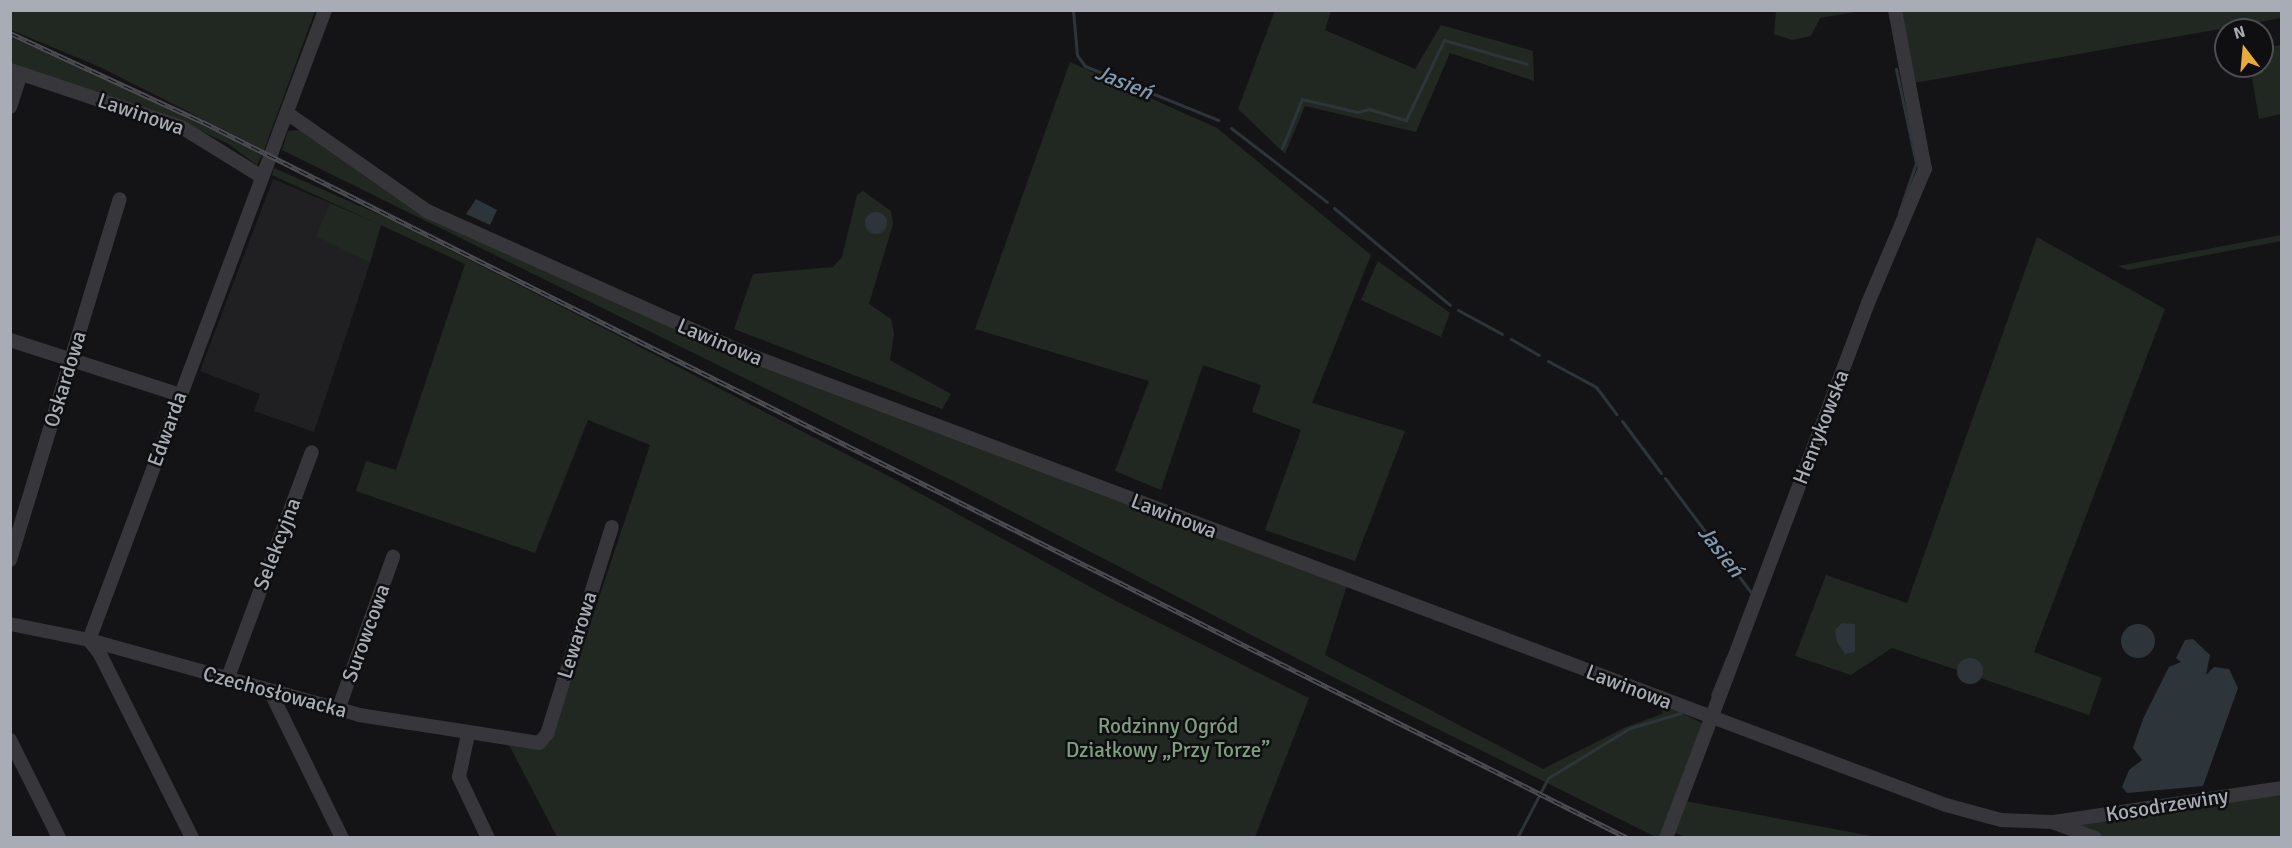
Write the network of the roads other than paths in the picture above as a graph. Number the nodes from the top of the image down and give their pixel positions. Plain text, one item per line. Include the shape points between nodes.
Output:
1 (325, 10) edge
2 (1895, 10) edge
3 (16, 72) edge
4 (10, 107) edge
5 (287, 113) junction
6 (262, 177) junction
7 (120, 199) dead end
8 (10, 340) edge
9 (71, 359) junction
10 (180, 395) junction
11 (312, 452) dead end
12 (612, 527) dead end
13 (393, 557) dead end
14 (10, 560) edge
15 (10, 624) edge
16 (89, 640) junction
17 (227, 680) junction
18 (270, 691) junction
19 (338, 710) junction
20 (1712, 718) junction
21 (468, 734) junction
22 (10, 740) edge
23 (542, 742) joint
24 (2282, 788) edge
25 (2052, 822) junction
26 (59, 837) edge
27 (192, 837) edge
28 (342, 837) edge
29 (488, 837) edge
30 (1666, 837) edge
31 (2095, 837) edge

1 - 5 street, Edwarda
2 - 20 street, Henrykowska via 1925,169 1868,303
3 - 4 street
3 - 6 street, Lawinowa via 183,128
5 - 6 street, Edwarda
5 - 20 street, Lawinowa via 427,211 725,346
6 - 10 street, Edwarda
7 - 9 street, Oskardowa
8 - 9 street
9 - 10 street
9 - 14 street, Oskardowa
10 - 16 street, Edwarda
11 - 17 street, Selekcyjna
12 - 23 street, Lewarowa
13 - 19 street, Surowcowa
15 - 16 street, Czechosłowacka
16 - 17 street, Czechosłowacka
16 - 27 street via 100,654
17 - 18 street, Czechosłowacka
18 - 19 street, Czechosłowacka
18 - 28 street
19 - 21 street, Czechosłowacka
20 - 25 street, Lawinowa via 1946,805 2001,820
20 - 30 street, Henrykowska
21 - 23 street, Czechosłowacka
21 - 29 street via 459,777
22 - 26 street
24 - 25 street, Kosodrzewiny
25 - 31 street, Lawinowa

